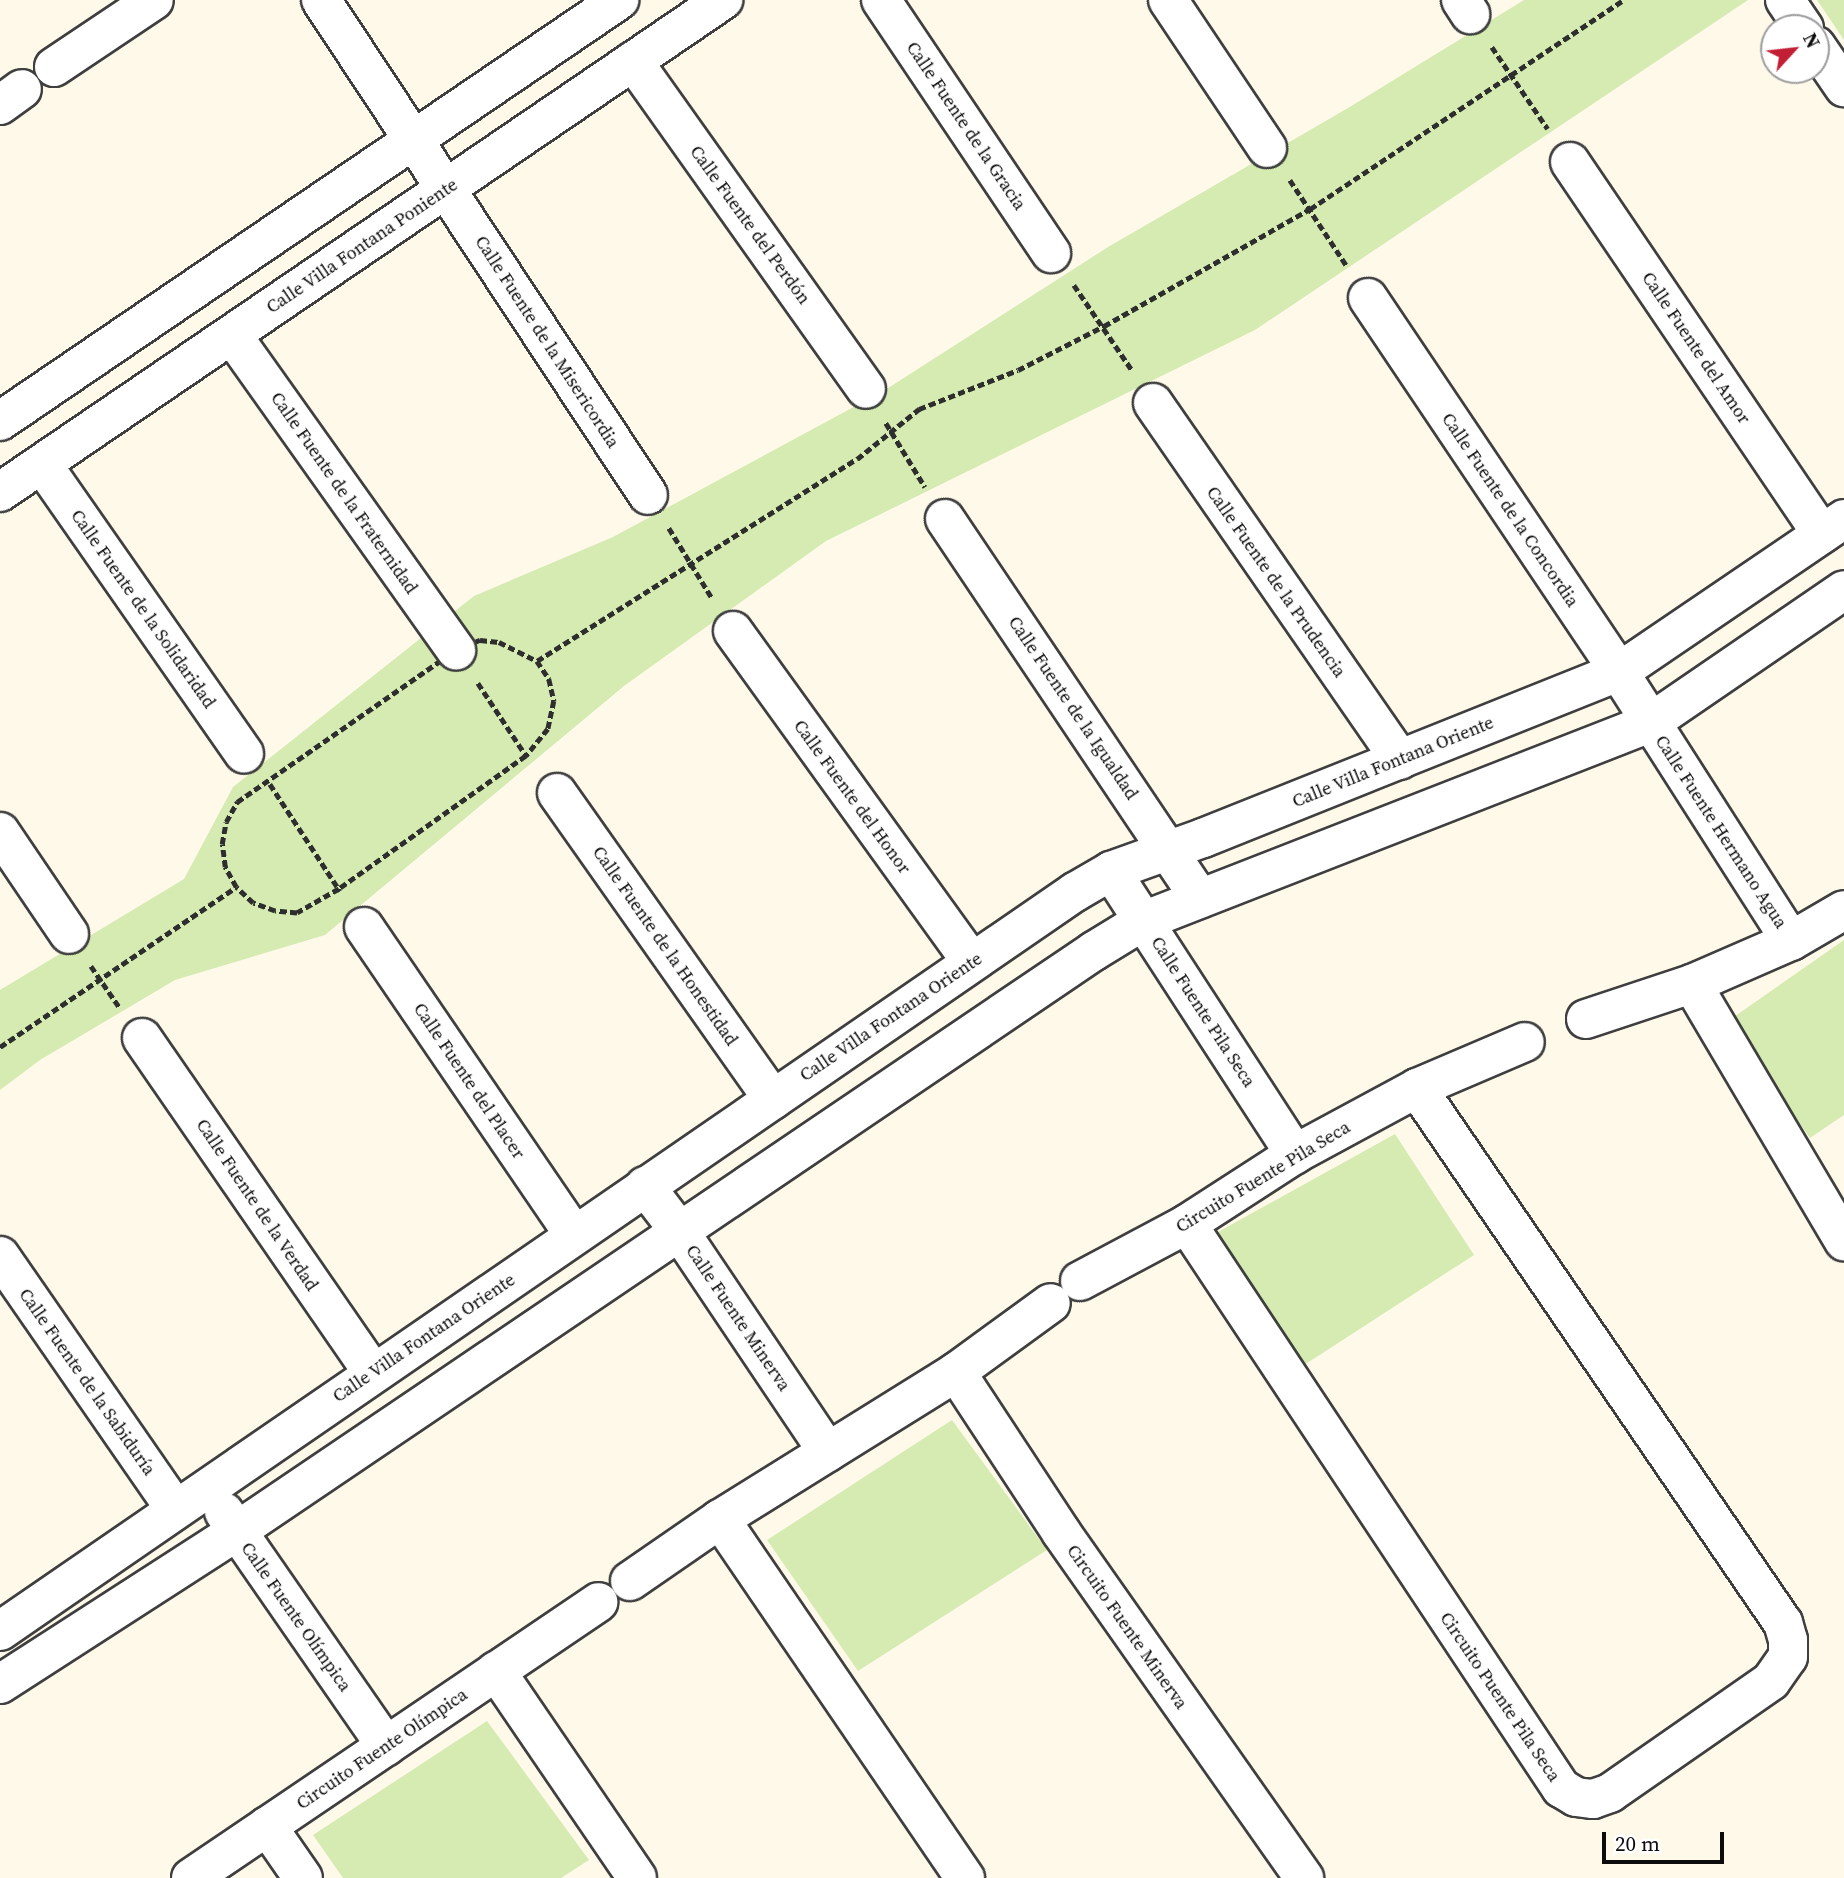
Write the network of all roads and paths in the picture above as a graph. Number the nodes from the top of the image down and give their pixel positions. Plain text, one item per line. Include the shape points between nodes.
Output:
1 (321, 0) edge
2 (619, 0) edge
3 (723, 0) edge
4 (881, 0) edge
5 (1168, 0) edge
6 (1622, 0) edge
7 (140, 4) edge
8 (1466, 7) edge
9 (633, 61) junction
10 (1830, 66) edge
11 (54, 67) dead end
12 (1510, 74) junction
13 (1844, 87) edge
14 (413, 141) junction
15 (1267, 148) joint
16 (1570, 162) joint
17 (447, 188) junction
18 (1310, 209) junction
19 (1051, 253) joint
20 (1368, 298) joint
21 (1104, 326) junction
22 (232, 335) junction
23 (866, 388) joint
24 (1153, 403) joint
25 (0, 421) edge
26 (891, 431) junction
27 (42, 464) junction
28 (0, 492) edge
29 (648, 495) joint
30 (945, 519) joint
31 (1833, 526) edge
32 (691, 563) junction
33 (1844, 590) edge
34 (733, 631) joint
35 (460, 655) junction
36 (537, 661) junction
37 (1619, 672) junction
38 (477, 682) dead end
39 (1650, 723) junction
40 (526, 756) junction
41 (1400, 760) junction
42 (255, 767) junction
43 (557, 793) joint
44 (0, 832) edge
45 (1169, 849) junction
46 (1111, 871) junction
47 (236, 887) junction
48 (339, 889) junction
49 (1200, 898) junction
50 (1844, 910) edge
51 (1143, 921) junction
52 (363, 927) joint
53 (69, 934) joint
54 (1791, 941) junction
55 (972, 962) junction
56 (101, 981) junction
57 (1692, 984) junction
58 (1586, 1019) dead end
59 (142, 1038) joint
60 (1525, 1042) dead end
61 (0, 1047) edge
62 (1417, 1088) junction
63 (773, 1099) junction
64 (1295, 1154) junction
65 (645, 1186) junction
66 (1187, 1224) junction
67 (680, 1231) junction
68 (575, 1235) junction
69 (1844, 1241) edge
70 (0, 1256) edge
71 (373, 1373) junction
72 (956, 1373) junction
73 (828, 1452) junction
74 (206, 1487) junction
75 (175, 1509) junction
76 (720, 1519) junction
77 (237, 1531) junction
78 (630, 1581) dead end
79 (598, 1602) dead end
80 (0, 1631) edge
81 (496, 1671) junction
82 (0, 1684) edge
83 (386, 1746) junction
84 (267, 1826) junction
85 (191, 1878) edge
86 (303, 1878) edge
87 (637, 1878) edge
88 (965, 1878) edge
89 (1304, 1878) edge

1 - 14 street, Calle Fuente de la Misericordia
2 - 14 street
3 - 9 street, Calle Villa Fontana Poniente
4 - 19 street, Calle Fuente de la Gracia
5 - 15 street
6 - 12 path
7 - 11 street
8 - 12 path
9 - 17 street, Calle Villa Fontana Poniente
9 - 23 street, Calle Fuente del Perdón
10 - 13 street
12 - 16 path
12 - 18 path
14 - 17 street, Calle Fuente de la Misericordia
14 - 25 street
15 - 18 path
16 - 31 street, Calle Fuente del Amor
17 - 22 street, Calle Villa Fontana Poniente
17 - 29 street, Calle Fuente de la Misericordia
18 - 20 path
18 - 21 path
19 - 21 path
20 - 37 street, Calle Fuente de la Concordia
21 - 24 path
21 - 26 path via 1018,370 919,409
22 - 27 street, Calle Villa Fontana Poniente
22 - 35 street, Calle Fuente de la Fraternidad
23 - 26 path
24 - 41 street, Calle Fuente de la Prudencia
26 - 30 path
26 - 32 path via 857,460
27 - 28 street, Calle Villa Fontana Poniente
27 - 42 street, Calle Fuente de la Solidaridad
29 - 32 path
30 - 45 street, Calle Fuente de la Igualdad
31 - 37 street, Calle Villa Fontana Oriente
32 - 34 path
32 - 36 path
33 - 39 street
34 - 55 street, Calle Fuente del Honor
35 - 36 path via 480,640 499,642
35 - 42 path
36 - 40 path via 549,679 554,701 548,729
37 - 39 street, Calle Fuente de la Concordia
37 - 41 street, Calle Villa Fontana Oriente
38 - 40 path
39 - 49 street
39 - 54 street, Calle Fuente Hermano Agua
40 - 43 path
40 - 48 path
41 - 45 street, Calle Villa Fontana Oriente
42 - 47 path via 226,822 222,844 225,867
42 - 48 path
43 - 63 street, Calle Fuente de la Honestidad
44 - 53 street
45 - 46 street, Calle Villa Fontana Oriente
45 - 49 street, Calle Fuente de la Igualdad
46 - 51 street, Calle Fuente Pila Seca
46 - 55 street, Calle Villa Fontana Oriente
47 - 48 path via 253,903 298,913
47 - 56 path
48 - 52 path
49 - 51 street
50 - 54 street
51 - 64 street, Calle Fuente Pila Seca
51 - 67 street
52 - 68 street, Calle Fuente del Placer
53 - 56 path
54 - 57 street
55 - 63 street, Calle Villa Fontana Oriente
56 - 59 path
56 - 61 path
57 - 58 street
57 - 69 street
59 - 71 street, Calle Fuente de la Verdad
60 - 62 street, Circuito Fuente Pila Seca
62 - 64 street, Circuito Fuente Pila Seca
62 - 66 street, Circuito Puente Pila Seca via 1783,1623 1788,1640 1788,1657 1771,1681 1610,1793 1594,1799 1576,1797 1561,1788
63 - 65 street, Calle Villa Fontana Oriente
64 - 66 street, Circuito Fuente Pila Seca
65 - 67 street, Calle Fuente Minerva
65 - 68 street, Calle Villa Fontana Oriente
66 - 72 street, Circuito Fuente Pila Seca via 1065,1292
67 - 73 street, Calle Fuente Minerva
67 - 77 street
68 - 71 street, Calle Villa Fontana Oriente
70 - 75 street, Calle Fuente de la Sabiduría
71 - 74 street, Calle Villa Fontana Oriente
72 - 73 street
72 - 89 street, Circuito Fuente Minerva via 1061,1532
73 - 76 street
74 - 75 street, Calle Villa Fontana Oriente
74 - 77 street, Calle Fuente Olímpica
75 - 80 street, Calle Villa Fontana Oriente
76 - 78 street
76 - 88 street
77 - 82 street
77 - 83 street, Calle Fuente Olímpica
79 - 81 street, Circuito Fuente Olímpica
81 - 83 street, Circuito Fuente Olímpica
81 - 87 street
83 - 84 street, Circuito Fuente Olímpica
84 - 85 street, Circuito Fuente Olímpica
84 - 86 street

